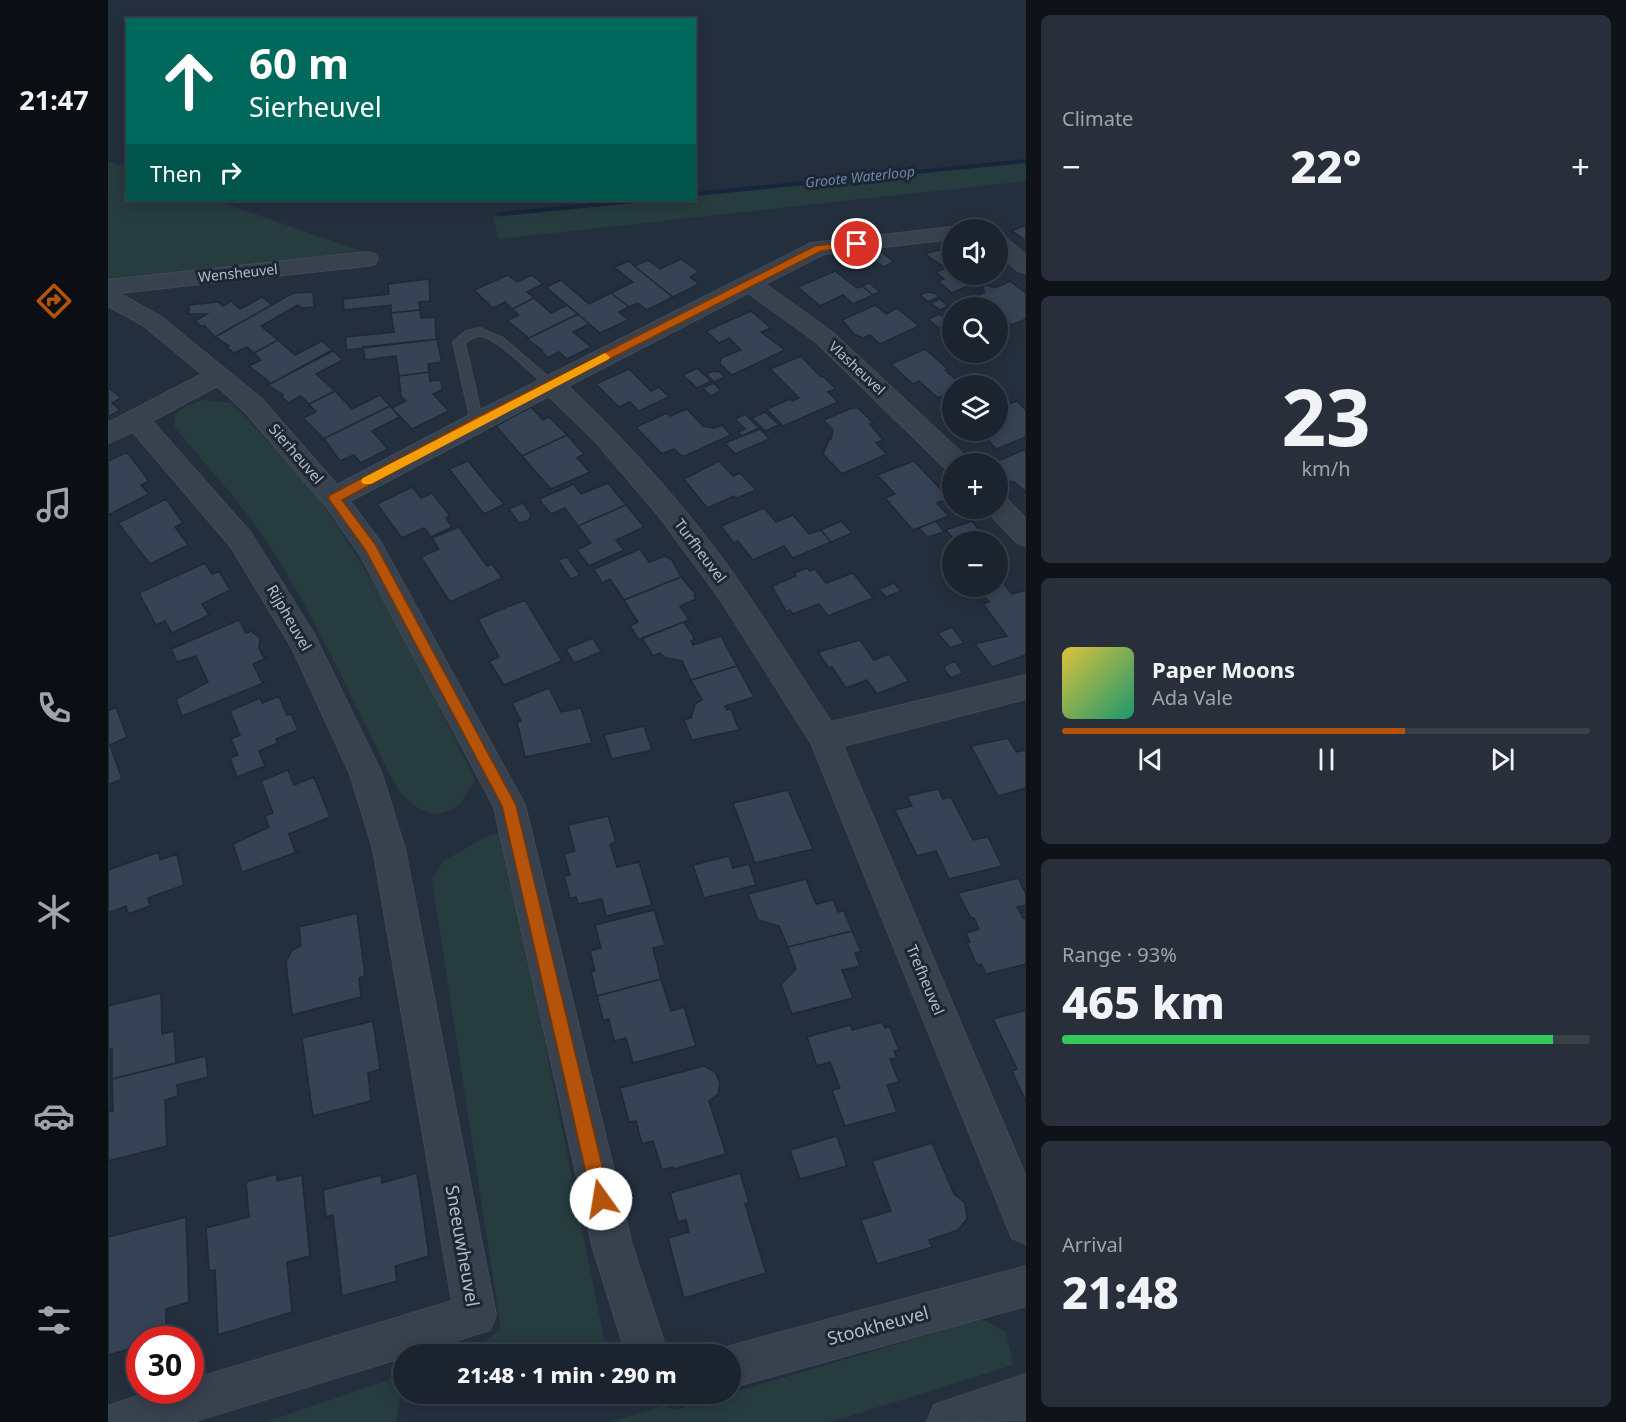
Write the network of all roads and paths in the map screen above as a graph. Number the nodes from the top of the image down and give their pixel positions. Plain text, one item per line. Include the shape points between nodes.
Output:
1 (942, 234) edge
2 (1008, 251) edge
3 (367, 259) dead end
4 (1026, 266) edge
5 (749, 283) junction
6 (108, 287) edge
7 (108, 296) edge
8 (219, 375) junction
9 (551, 384) junction
10 (136, 419) junction
11 (477, 422) junction
12 (108, 434) edge
13 (945, 453) edge
14 (334, 498) junction
15 (1008, 517) edge
16 (1026, 536) edge
17 (1026, 687) edge
18 (824, 737) junction
19 (389, 849) joint
20 (1026, 1224) edge
21 (1026, 1286) edge
22 (644, 1344) edge
23 (741, 1364) edge
24 (1026, 1397) edge
25 (122, 1422) edge
26 (951, 1422) edge

1 - 5 street via 819,248
2 - 4 street
3 - 6 street, Wensheuvel
5 - 9 street
5 - 13 street, Vlasheuvel via 824,337
7 - 8 street, Sierheuvel via 152,321
8 - 10 street
8 - 14 street, Sierheuvel via 252,404
9 - 11 street
9 - 11 lane via 495,339 484,333 469,334 459,342
9 - 18 street, Turfheuvel via 605,436 667,508 730,591
10 - 12 street
10 - 19 street, Rijpheuvel via 241,540 304,642 366,774
11 - 14 street
14 - 22 street, Sierheuvel via 370,548 509,805 612,1245
15 - 16 street
17 - 18 street
18 - 20 street, Trefheuvel
19 - 25 street, Sneeuwheuvel via 475,1315
21 - 23 street, Stookheuvel
24 - 26 street

